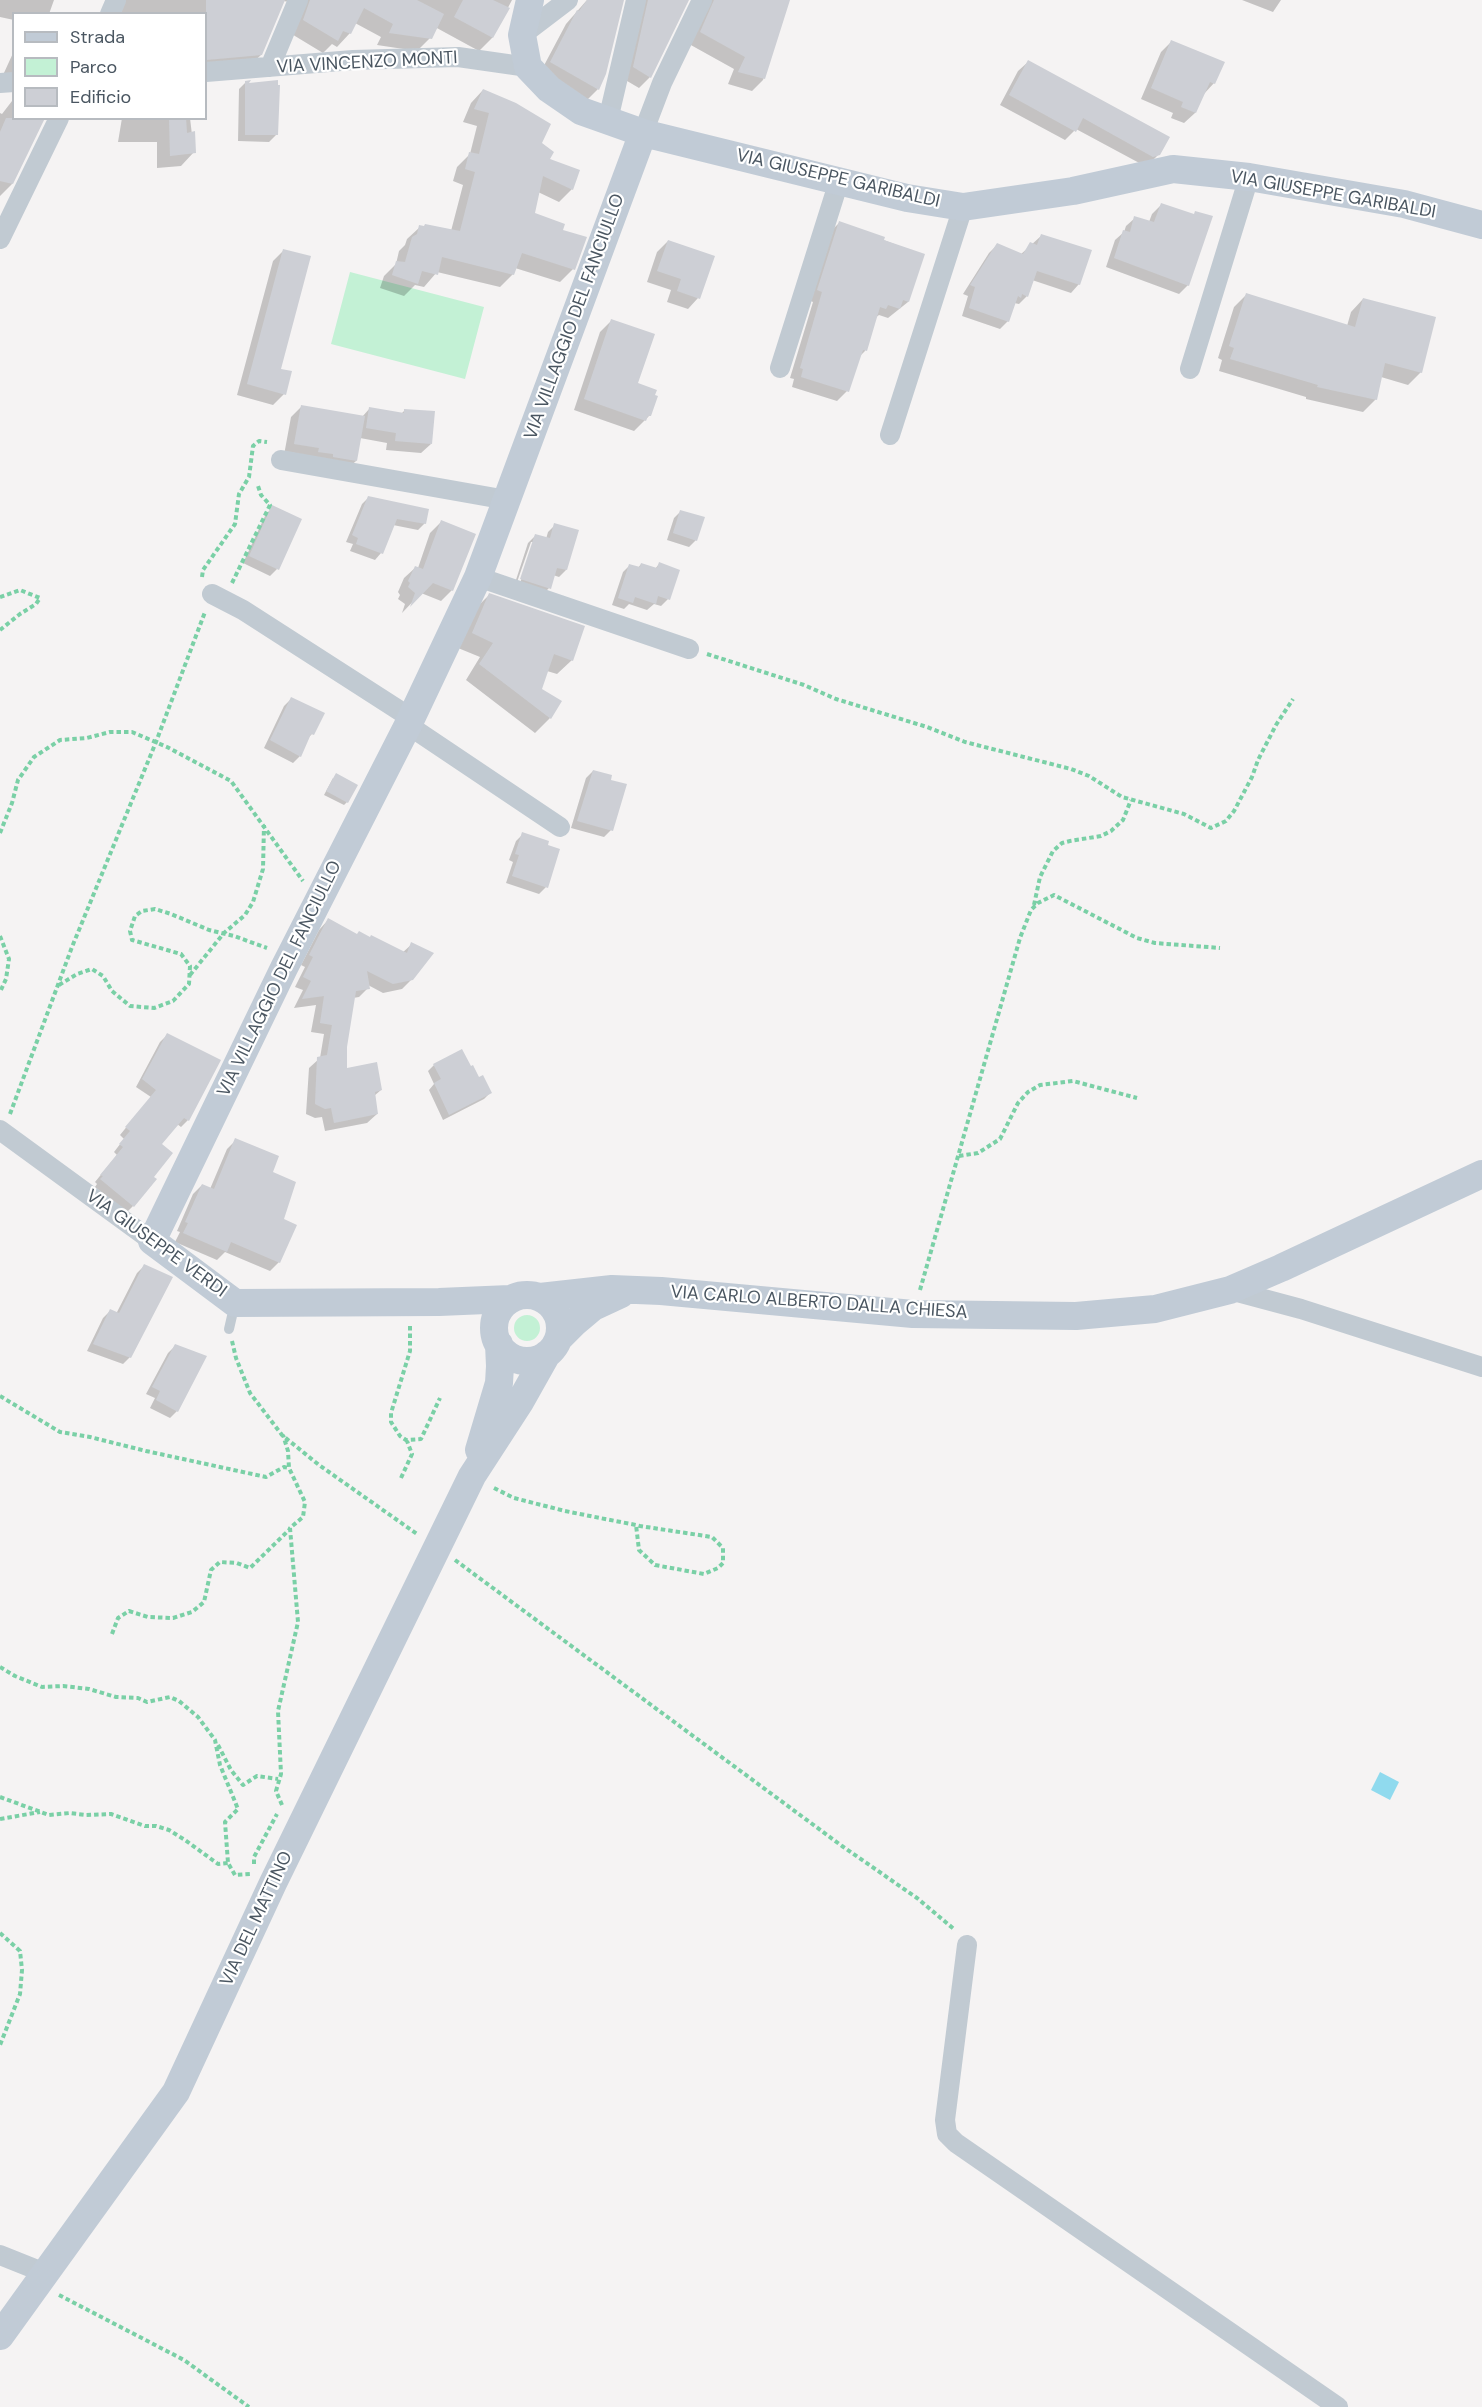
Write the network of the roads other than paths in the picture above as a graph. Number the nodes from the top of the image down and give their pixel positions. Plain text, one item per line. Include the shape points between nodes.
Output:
1 (298, 0) edge
2 (530, 0) edge
3 (568, 0) edge
4 (636, 0) edge
5 (702, 0) edge
6 (522, 35) junction
7 (270, 67) junction
8 (528, 67) junction
9 (207, 72) edge
10 (58, 120) edge
11 (608, 120) junction
12 (643, 133) junction
13 (1249, 177) junction
14 (839, 181) junction
15 (963, 207) junction
16 (1482, 225) edge
17 (0, 239) edge
18 (780, 368) dead end
19 (1190, 369) dead end
20 (890, 435) dead end
21 (281, 460) dead end
22 (507, 500) junction
23 (478, 577) junction
24 (218, 597) road end
25 (688, 649) road end
26 (409, 722) junction
27 (560, 826) dead end
28 (2, 1131) edge
29 (1482, 1174) edge
30 (152, 1241) junction
31 (631, 1290) junction
32 (1230, 1290) junction
33 (540, 1297) junction
34 (510, 1299) junction
35 (439, 1302) junction
36 (497, 1340) junction
37 (553, 1346) junction
38 (1482, 1367) edge
39 (472, 1476) junction
40 (967, 1945) road end
41 (0, 2255) edge
42 (41, 2278) junction
43 (0, 2336) edge
44 (1338, 2407) edge

1 - 7 street
2 - 6 main road
3 - 6 street
4 - 11 street
5 - 12 street
6 - 8 main road
7 - 8 street, VIA VINCENZO MONTI via 458,57
7 - 9 street, VIA VINCENZO MONTI
8 - 11 main road, VIA GIUSEPPE GARIBALDI via 549,89 581,111
10 - 17 street
11 - 12 main road, VIA GIUSEPPE GARIBALDI
12 - 14 main road, VIA GIUSEPPE GARIBALDI
12 - 22 main road, VIA VILLAGGIO DEL FANCIULLO
13 - 15 main road, VIA GIUSEPPE GARIBALDI via 1173,169 1073,191
13 - 16 main road, VIA GIUSEPPE GARIBALDI via 1404,204
13 - 19 street
14 - 15 main road, VIA GIUSEPPE GARIBALDI
14 - 18 street
15 - 20 street
21 - 22 street
22 - 23 main road, VIA VILLAGGIO DEL FANCIULLO
23 - 25 street
23 - 26 main road, VIA VILLAGGIO DEL FANCIULLO
24 - 26 street
26 - 27 street
26 - 30 main road, VIA VILLAGGIO DEL FANCIULLO
28 - 30 street, VIA GIUSEPPE VERDI
29 - 32 main road, VIA CARLO ALBERTO DALLA CHIESA
30 - 35 main road, VIA GIUSEPPE VERDI via 232,1316 409,1301
31 - 32 main road, VIA CARLO ALBERTO DALLA CHIESA via 913,1314 1076,1316 1155,1309
31 - 33 main road, VIA CARLO ALBERTO DALLA CHIESA
31 - 37 main road, VIA CARLO ALBERTO DALLA CHIESA via 593,1307
32 - 38 street
33 - 34 main road via 520,1295
33 - 37 main road via 555,1309 561,1328
34 - 35 main road, VIA GIUSEPPE VERDI
34 - 36 main road via 497,1314
35 - 36 main road, VIA GIUSEPPE VERDI via 465,1310
36 - 37 main road via 506,1353 526,1361 537,1359
36 - 39 main road, VIA DEL MATTINO via 499,1383
37 - 39 main road, VIA DEL MATTINO
39 - 42 main road, VIA DEL MATTINO via 176,2092
40 - 44 street via 945,2121 947,2134
41 - 42 street
42 - 43 main road, VIA DEL MATTINO

